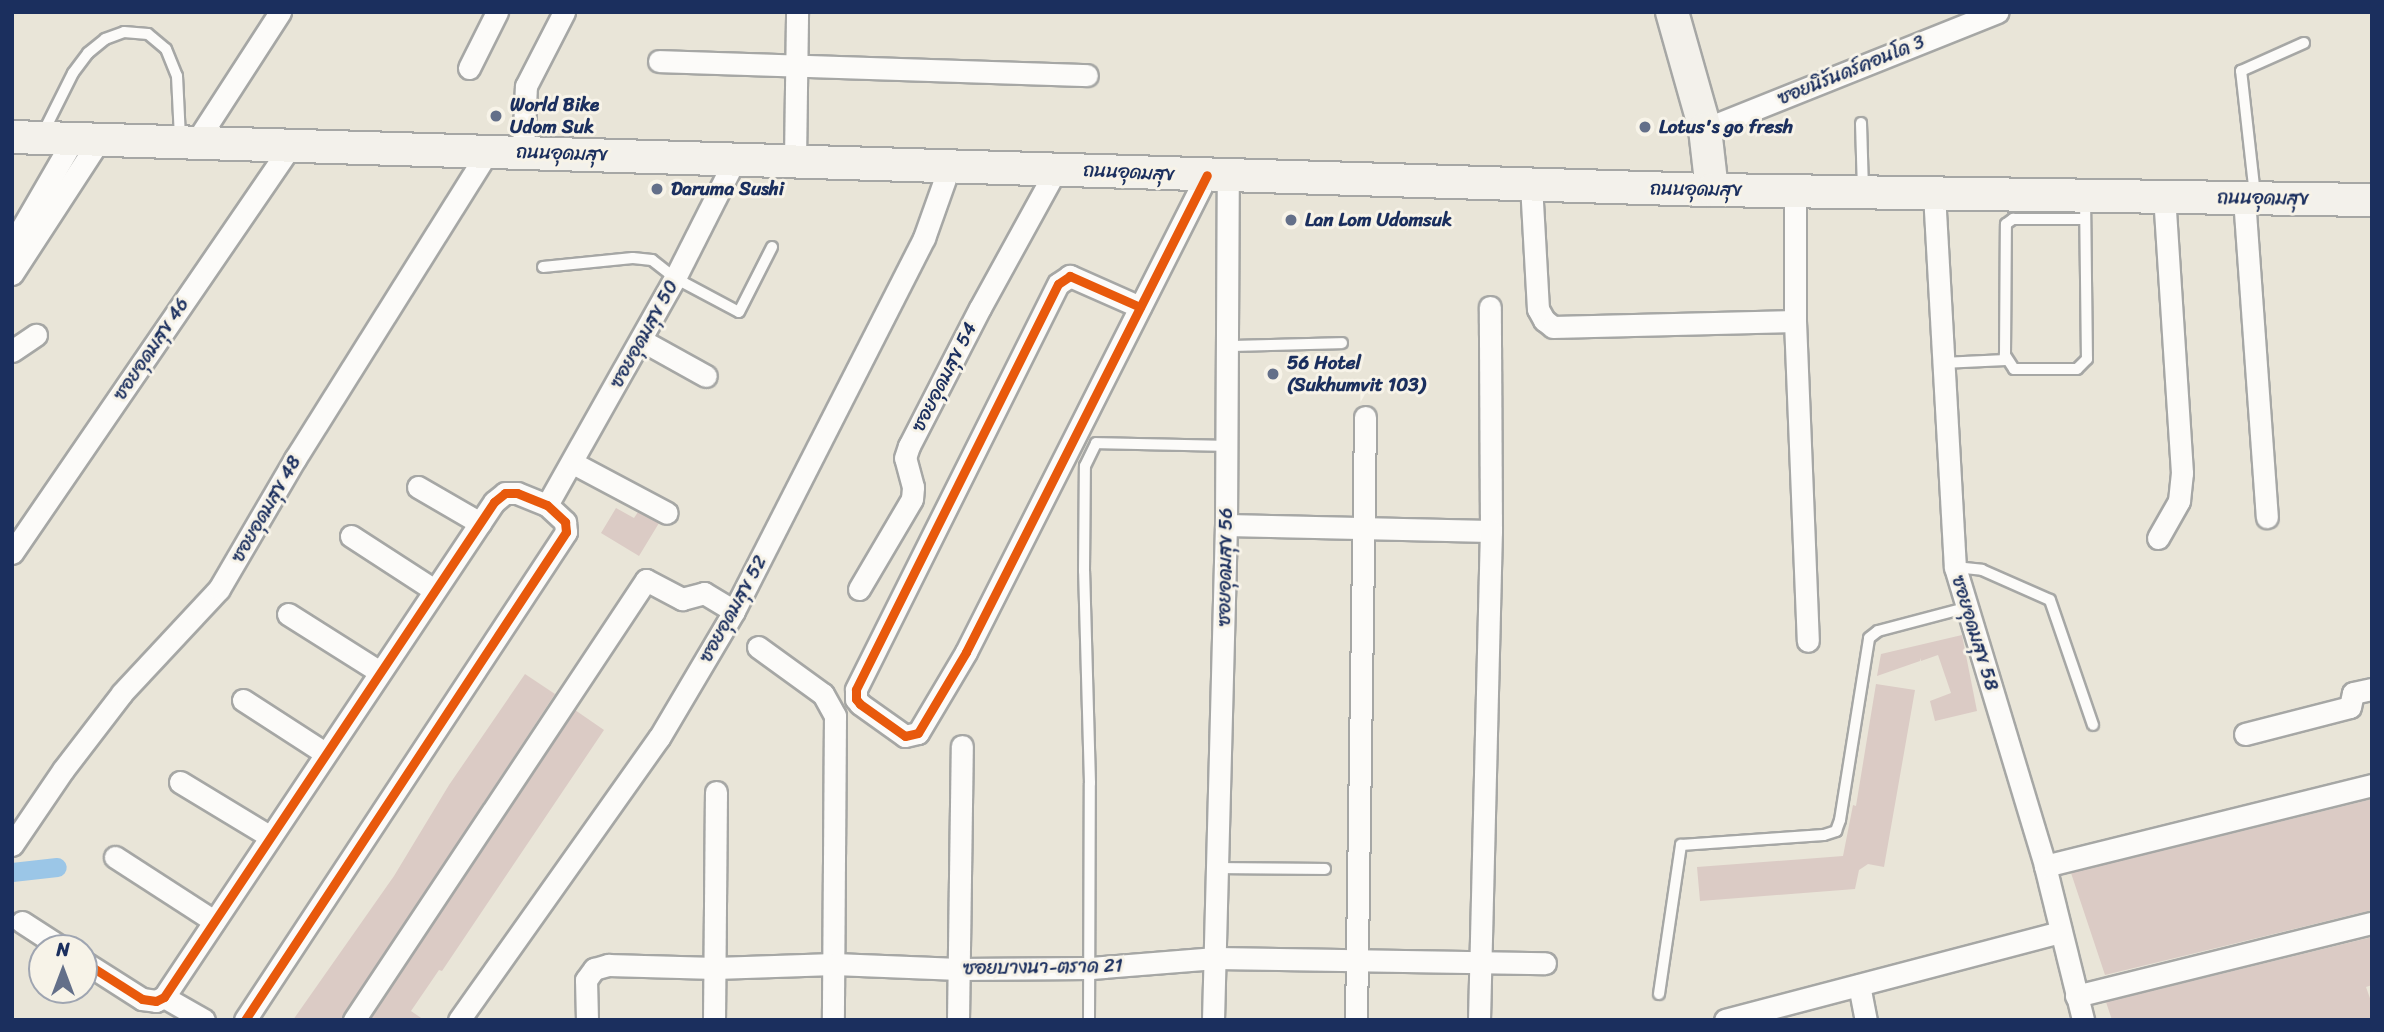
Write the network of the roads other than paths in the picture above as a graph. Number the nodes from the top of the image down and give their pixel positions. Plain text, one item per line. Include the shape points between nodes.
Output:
1 (497, 12) edge
2 (564, 12) edge
3 (797, 12) edge
4 (1672, 12) edge
5 (1997, 12) edge
6 (273, 15) edge
7 (2304, 43) dead end
8 (659, 61) dead end
9 (796, 65) junction
10 (469, 68) dead end
11 (1087, 75) dead end
12 (1861, 123) dead end
13 (1705, 129) junction
14 (27, 137) edge
15 (88, 139) junction
16 (188, 142) junction
17 (291, 145) junction
18 (489, 150) junction
19 (523, 151) junction
20 (735, 159) junction
21 (795, 160) junction
22 (950, 165) junction
23 (1057, 168) junction
24 (1218, 175) junction
25 (1531, 184) junction
26 (1712, 190) junction
27 (1795, 191) junction
28 (1864, 192) junction
29 (1934, 193) junction
30 (2164, 197) junction
31 (2250, 198) junction
32 (2372, 200) edge
33 (2085, 208) junction
34 (12, 245) edge
35 (772, 247) dead end
36 (543, 267) dead end
37 (12, 274) edge
38 (676, 278) junction
39 (1140, 307) junction
40 (1490, 307) dead end
41 (1795, 321) junction
42 (36, 335) dead end
43 (641, 340) junction
44 (1342, 343) dead end
45 (1228, 346) junction
46 (12, 351) edge
47 (2006, 360) junction
48 (1942, 363) junction
49 (706, 376) dead end
50 (1365, 418) dead end
51 (1226, 446) junction
52 (573, 463) junction
53 (418, 487) dead end
54 (547, 505) junction
55 (667, 513) dead end
56 (2267, 517) dead end
57 (480, 523) junction
58 (1226, 525) junction
59 (1363, 529) junction
60 (1491, 531) junction
61 (351, 536) dead end
62 (2158, 538) dead end
63 (12, 553) edge
64 (1955, 567) junction
65 (859, 589) dead end
66 (434, 590) junction
67 (1965, 608) junction
68 (734, 611) junction
69 (288, 614) dead end
70 (1808, 641) dead end
71 (758, 647) dead end
72 (379, 671) junction
73 (2372, 689) edge
74 (243, 700) dead end
75 (2092, 725) dead end
76 (2245, 734) dead end
77 (962, 746) dead end
78 (325, 752) junction
79 (180, 782) dead end
80 (2372, 785) edge
81 (716, 792) dead end
82 (269, 836) junction
83 (12, 845) edge
84 (115, 857) dead end
85 (2045, 866) junction
86 (1219, 868) junction
87 (1325, 870) dead end
88 (214, 921) junction
89 (22, 922) dead end
90 (2372, 923) edge
91 (2060, 932) junction
92 (40, 934) edge
93 (1216, 958) junction
94 (1358, 959) junction
95 (1481, 961) junction
96 (1545, 962) dead end
97 (834, 964) junction
98 (715, 968) junction
99 (1091, 968) junction
100 (959, 969) junction
101 (98, 971) edge
102 (1859, 985) junction
103 (1659, 994) dead end
104 (2076, 996) junction
105 (164, 997) junction
106 (204, 1020) edge
107 (245, 1020) edge
108 (354, 1020) edge
109 (459, 1020) edge
110 (587, 1020) edge
111 (714, 1020) edge
112 (833, 1020) edge
113 (958, 1020) edge
114 (1089, 1020) edge
115 (1213, 1020) edge
116 (1356, 1020) edge
117 (1479, 1020) edge
118 (1725, 1020) edge
119 (1866, 1020) edge
120 (2083, 1020) edge

1 - 10 street
2 - 19 street via 526,86
3 - 9 street
4 - 13 main road
5 - 13 street, ซอยนิรันดร์คอนโด 3
6 - 16 street
7 - 31 lane via 2241,71
8 - 9 street
9 - 11 street
9 - 21 street
12 - 28 lane
13 - 26 main road
14 - 15 main road, ถนนอุดมสุข
14 - 16 lane via 81,63 105,39 124,32 148,34 166,49 177,76
15 - 16 main road, ถนนอุดมสุข
15 - 34 street
15 - 37 street
16 - 17 main road, ถนนอุดมสุข
17 - 18 main road, ถนนอุดมสุข
17 - 63 street, ซอยอุดมสุข 46
18 - 19 main road, ถนนอุดมสุข
18 - 83 street, ซอยอุดมสุข 48 via 219,589 122,693
19 - 20 main road, ถนนอุดมสุข
20 - 21 main road, ถนนอุดมสุข
20 - 38 street, ซอยอุดมสุข 50
21 - 22 main road, ถนนอุดมสุข
22 - 23 main road, ถนนอุดมสุข
22 - 68 street, ซอยอุดมสุข 52 via 924,238
23 - 24 main road, ถนนอุดมสุข
23 - 65 street, ซอยอุดมสุข 54 via 909,446 905,458 912,499
24 - 25 main road, ถนนอุดมสุข
24 - 39 street
24 - 45 street, ซอยอุดมสุข 56
25 - 26 main road, ถนนอุดมสุข
25 - 41 street via 1538,309 1553,327
26 - 27 main road, ถนนอุดมสุข
27 - 28 main road, ถนนอุดมสุข
27 - 41 street
28 - 29 main road, ถนนอุดมสุข
29 - 33 main road, ถนนอุดมสุข
29 - 48 street, ซอยอุดมสุข 58
30 - 31 main road, ถนนอุดมสุข
30 - 33 main road, ถนนอุดมสุข
30 - 62 street via 2182,473 2179,501
31 - 32 main road, ถนนอุดมสุข
31 - 56 street
33 - 47 lane via 2013,219 2006,224
33 - 47 lane via 2085,363 2077,369 2017,370
35 - 38 lane via 738,312
36 - 38 lane via 633,258 652,260
38 - 43 street, ซอยอุดมสุข 50
39 - 39 street via 966,652 918,733 905,736 860,704 856,690 1058,284 1070,276
40 - 60 street
41 - 70 street
42 - 46 street
43 - 49 street
43 - 52 street, ซอยอุดมสุข 50
44 - 45 lane
45 - 51 street, ซอยอุดมสุข 56
47 - 48 lane
48 - 64 street, ซอยอุดมสุข 58
50 - 59 street
51 - 58 street, ซอยอุดมสุข 56
51 - 99 lane via 1096,443 1085,466
52 - 54 street, ซอยอุดมสุข 50
52 - 55 street
53 - 57 street
54 - 57 street via 505,493
54 - 107 street via 565,523 566,532
57 - 66 street
58 - 59 street
58 - 86 street, ซอยอุดมสุข 56
59 - 60 street
59 - 94 street
60 - 95 street
61 - 66 street
64 - 67 street, ซอยอุดมสุข 58
64 - 75 lane via 1982,570 2050,600
66 - 72 street
67 - 85 street, ซอยอุดมสุข 58
67 - 103 lane via 1878,631 1869,638 1836,831 1681,845
68 - 108 street via 704,593 682,598 646,580
68 - 109 street, ซอยอุดมสุข 52 via 659,738
69 - 72 street
71 - 97 street via 823,694 835,716
72 - 78 street
73 - 76 street via 2353,693 2350,707
74 - 78 street
77 - 100 street
78 - 82 street
79 - 82 street
80 - 85 street
81 - 98 street
82 - 88 street
84 - 88 street
85 - 91 street, ซอยอุดมสุข 58
86 - 87 lane
86 - 93 street, ซอยอุดมสุข 56
88 - 105 street
89 - 92 street
90 - 104 street
91 - 102 street
91 - 104 street, ซอยอุดมสุข 58
93 - 94 street, ซอยบางนา-ตราด 21
93 - 99 street, ซอยบางนา-ตราด 21
93 - 115 street, ซอยอุดมสุข 56
94 - 95 street, ซอยบางนา-ตราด 21
94 - 116 street
95 - 96 street, ซอยบางนา-ตราด 21
95 - 117 street
97 - 98 street, ซอยบางนา-ตราด 21
97 - 100 street, ซอยบางนา-ตราด 21
97 - 112 street
98 - 110 street, ซอยบางนา-ตราด 21 via 608,965 594,969 586,980
98 - 111 street
99 - 100 street, ซอยบางนา-ตราด 21
99 - 114 lane
100 - 113 street
101 - 105 street via 142,999
102 - 118 street
102 - 119 street
104 - 120 street, ซอยอุดมสุข 58
105 - 106 street

